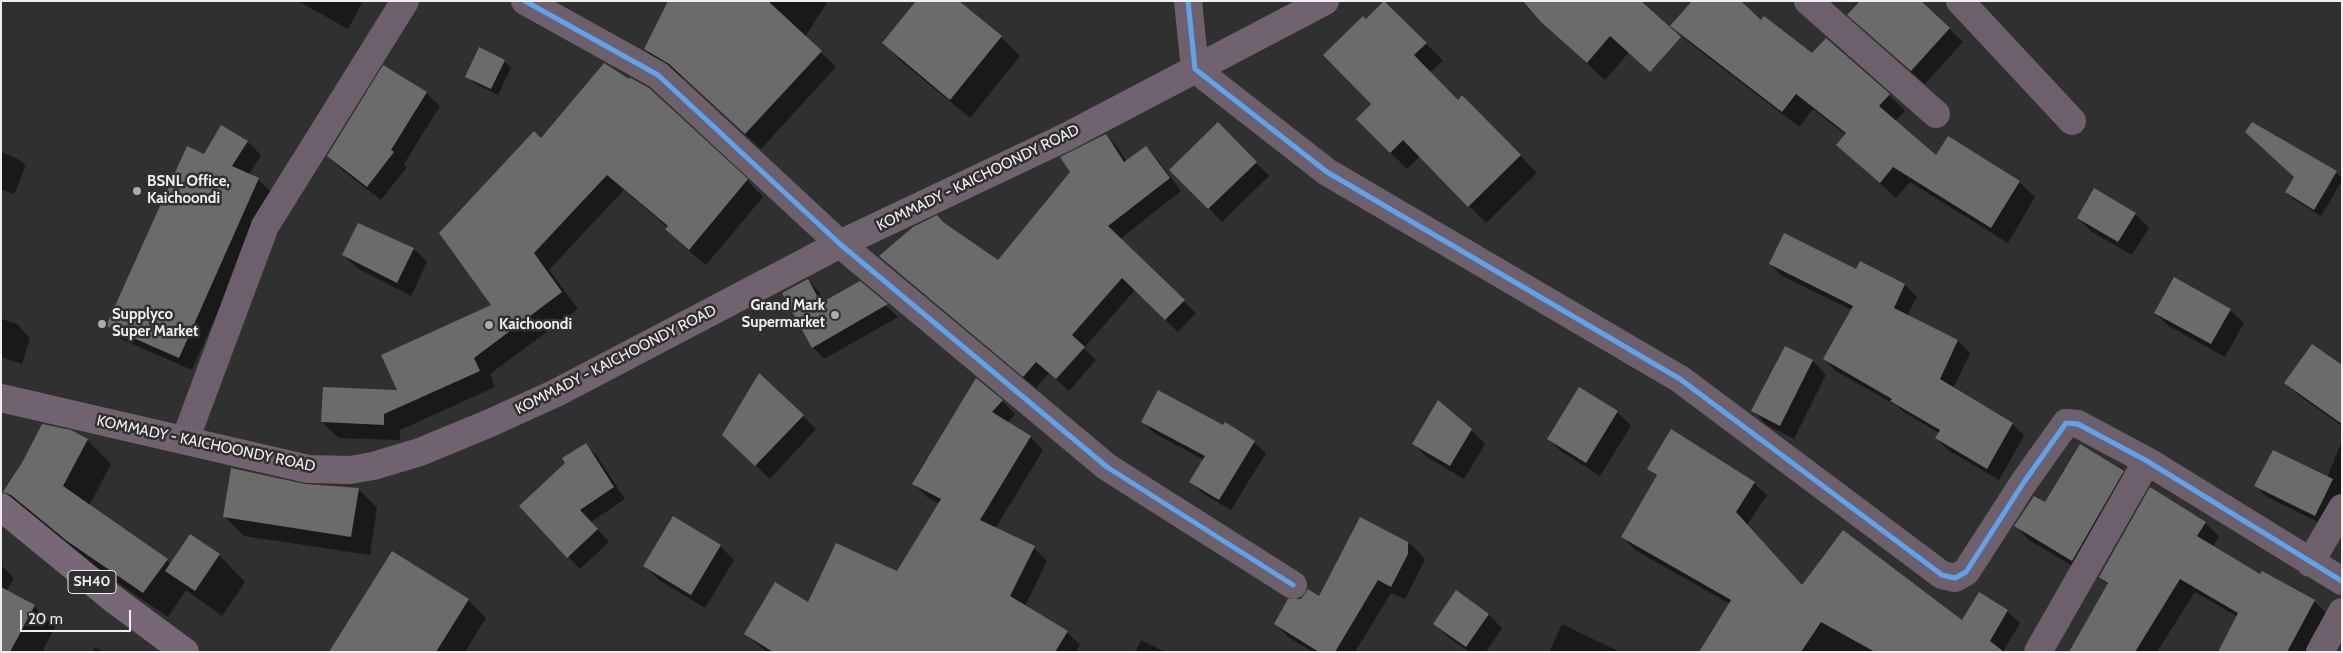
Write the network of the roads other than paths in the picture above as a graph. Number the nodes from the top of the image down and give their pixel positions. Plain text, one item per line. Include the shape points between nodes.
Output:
1 (405, 1) edge
2 (525, 1) edge
3 (1188, 1) edge
4 (1326, 1) edge
5 (1808, 1) edge
6 (1960, 1) edge
7 (1195, 69) junction
8 (1936, 114) dead end
9 (2072, 121) dead end
10 (840, 244) junction
11 (1, 398) edge
12 (185, 440) junction
13 (2147, 461) junction
14 (1, 507) edge
15 (2342, 508) edge
16 (2310, 563) junction
17 (2342, 581) edge
18 (1293, 585) dead end
19 (2342, 612) edge
20 (186, 652) edge
21 (2038, 652) edge
22 (2320, 652) edge

1 - 12 street via 264,226
2 - 10 street via 658,75
3 - 7 street
4 - 7 main road, KOMMADY - KAICHOONDY ROAD
5 - 8 street
6 - 9 street
7 - 10 main road, KOMMADY - KAICHOONDY ROAD via 1066,137
7 - 13 street via 1341,182 1680,379 1942,575 1955,578 1966,572 2066,423 2078,424
10 - 12 main road, KOMMADY - KAICHOONDY ROAD via 556,393 428,448 373,466 350,470 308,469
10 - 18 street via 1107,467
11 - 12 main road, KOMMADY - KAICHOONDY ROAD
13 - 16 street
13 - 21 street
14 - 20 main road, SH40 via 112,598
15 - 16 street
16 - 17 street
19 - 22 street

